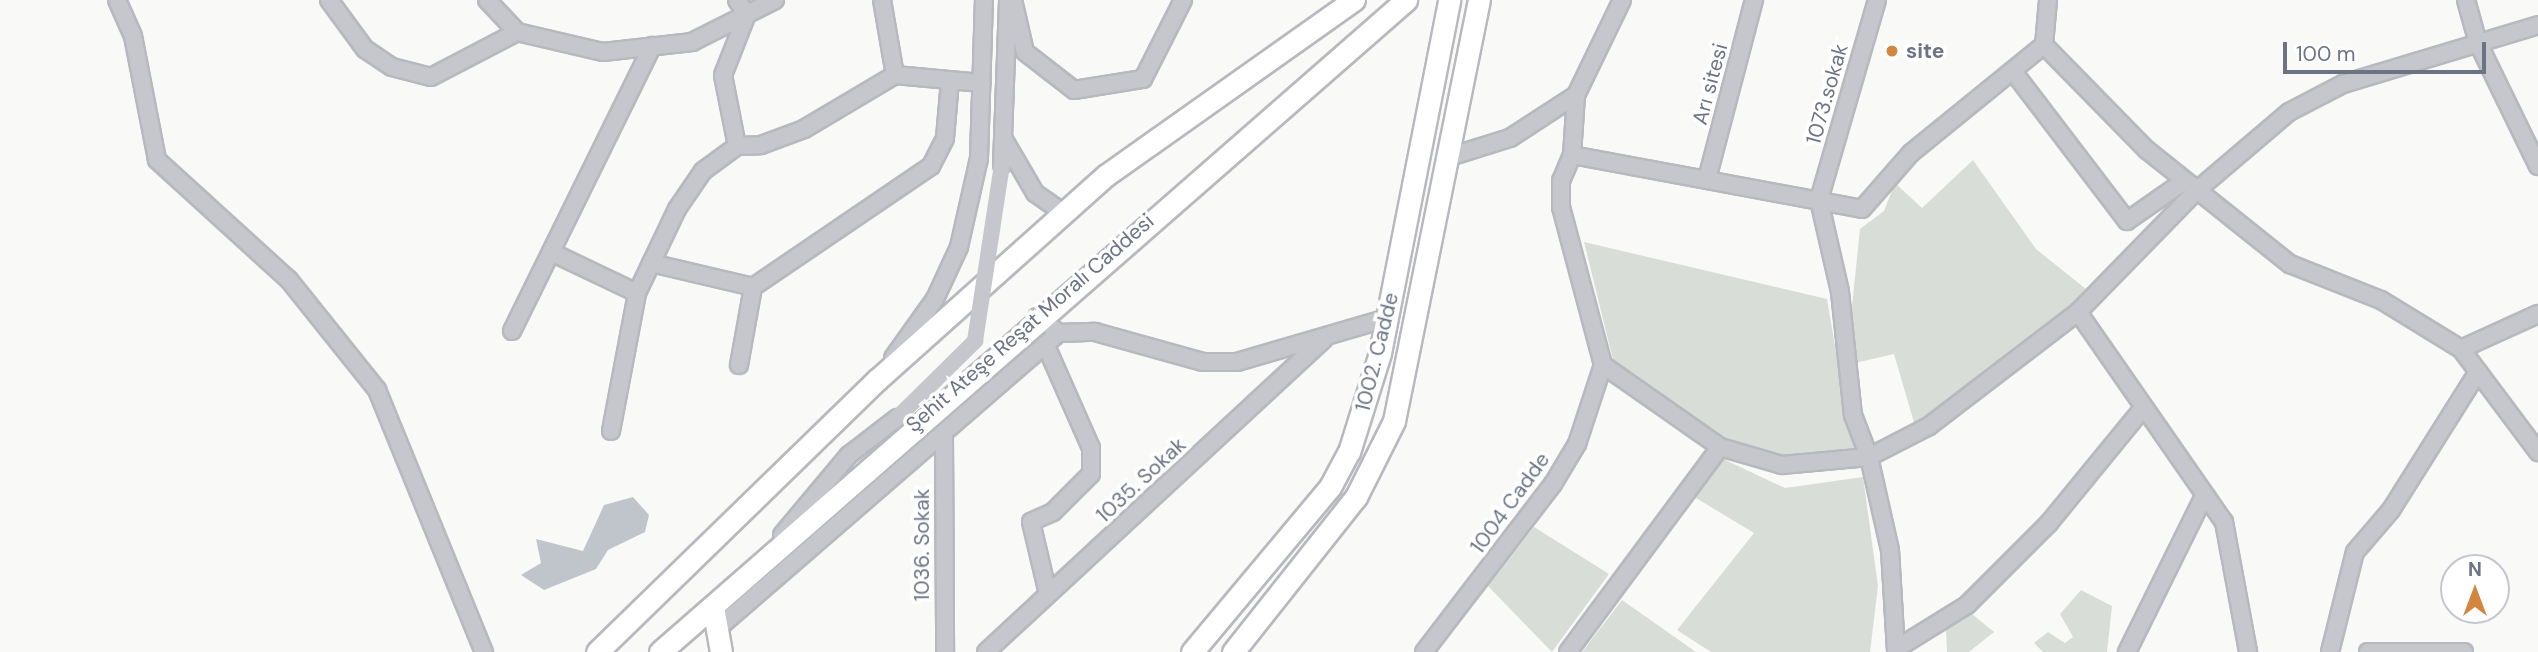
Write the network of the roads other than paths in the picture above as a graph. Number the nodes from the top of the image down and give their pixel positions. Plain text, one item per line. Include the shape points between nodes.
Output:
1 (117, 0) edge
2 (329, 0) edge
3 (486, 0) edge
4 (737, 0) edge
5 (775, 0) edge
6 (882, 0) edge
7 (985, 0) edge
8 (1010, 0) edge
9 (1183, 0) edge
10 (1354, 0) edge
11 (1406, 0) edge
12 (1449, 0) edge
13 (1479, 0) edge
14 (1622, 0) edge
15 (1754, 0) edge
16 (1877, 0) edge
17 (2048, 0) edge
18 (2466, 0) edge
19 (747, 14) junction
20 (2538, 25) edge
21 (517, 32) junction
22 (2478, 43) junction
23 (652, 46) junction
24 (2045, 46) junction
25 (2015, 74) junction
26 (895, 75) junction
27 (950, 80) junction
28 (982, 83) junction
29 (1576, 95) junction
30 (1003, 138) junction
31 (737, 146) junction
32 (1419, 152) junction
33 (1572, 155) junction
34 (1449, 157) junction
35 (2538, 166) edge
36 (1707, 179) junction
37 (2189, 187) junction
38 (1819, 200) junction
39 (1064, 213) junction
40 (551, 252) junction
41 (651, 263) junction
42 (753, 287) junction
43 (637, 293) junction
44 (2078, 312) junction
45 (2538, 314) edge
46 (1037, 317) junction
47 (1387, 318) junction
48 (1417, 324) junction
49 (512, 331) dead end
50 (1059, 333) junction
51 (1324, 339) junction
52 (1046, 346) junction
53 (2461, 349) junction
54 (739, 365) dead end
55 (1603, 365) junction
56 (2478, 372) junction
57 (878, 379) junction
58 (2143, 408) junction
59 (611, 431) dead end
60 (944, 437) junction
61 (1720, 447) junction
62 (2538, 452) edge
63 (1870, 457) junction
64 (2203, 498) junction
65 (768, 553) junction
66 (1048, 594) junction
67 (713, 607) junction
68 (718, 629) junction
69 (1201, 649) edge
70 (1896, 651) edge
71 (485, 652) edge
72 (597, 652) edge
73 (660, 652) edge
74 (721, 652) edge
75 (945, 652) edge
76 (986, 652) edge
77 (1233, 652) edge
78 (1424, 652) edge
79 (1568, 652) edge
80 (2127, 652) edge
81 (2248, 652) edge
82 (2330, 652) edge
83 (2368, 652) edge
84 (2464, 652) edge

1 - 71 street via 133,36 157,160 289,279 377,390
2 - 21 street via 365,49 392,67 431,77
3 - 21 street
4 - 19 street
5 - 19 street
6 - 26 street
7 - 28 street
8 - 9 street via 1025,52 1074,90 1143,79
8 - 30 street
10 - 39 main road via 1105,176
11 - 46 main road, Şehit Ateşe Reşat Moralı Caddesi
12 - 32 main road, 1002. Cadde
13 - 34 main road, 1002. Cadde
14 - 29 street
15 - 36 street, Arı sitesi
16 - 38 street, 1073.sokak
17 - 24 street
18 - 22 street
19 - 23 street via 692,42
19 - 31 street via 723,75
20 - 22 street
21 - 23 street via 603,52
22 - 35 street
22 - 37 street via 2343,84 2289,112
23 - 40 street
24 - 25 street
24 - 37 street
25 - 37 street via 2127,221
25 - 38 street via 1911,153 1862,209
26 - 27 street
26 - 31 street via 804,129 761,145
27 - 28 street
27 - 42 street via 946,138 931,166
28 - 57 street via 979,158 959,247 935,299
29 - 33 street
29 - 34 street via 1510,138
30 - 39 street via 1035,193
30 - 65 street, bridge via 975,341 897,418 849,455
31 - 41 street via 703,171
32 - 34 main road
32 - 47 main road, 1002. Cadde
33 - 36 street
33 - 55 street via 1561,181 1561,207
34 - 48 main road, 1002. Cadde
36 - 38 street via 1793,200
37 - 44 street
37 - 53 street via 2290,264 2381,300
38 - 63 street via 1840,292 1853,415
39 - 57 main road
40 - 43 street
40 - 49 street
41 - 42 street
41 - 43 street
42 - 54 street
43 - 59 street
44 - 58 street
44 - 63 street via 1929,426
45 - 53 street
46 - 50 street
46 - 65 main road, Şehit Ateşe Reşat Moralı Caddesi
47 - 48 main road
47 - 51 street
47 - 69 main road, 1002. Cadde via 1366,403 1330,487
48 - 77 main road, 1002. Cadde via 1394,421 1372,470
50 - 51 street via 1095,332 1203,362 1237,362
50 - 52 street
51 - 66 street, 1035. Sokak
52 - 60 street
52 - 66 street via 1091,448 1091,474 1053,512 1031,522
53 - 56 street
55 - 61 street
55 - 78 street, 1004 Cadde via 1577,444 1553,484
56 - 62 street
56 - 82 street via 2391,510 2355,552
57 - 72 main road
58 - 64 street
58 - 70 street via 2049,523 1967,606
60 - 68 street
60 - 75 street, 1036. Sokak
61 - 63 street via 1782,465
61 - 79 street
63 - 70 street via 1890,550
64 - 80 street
64 - 81 street via 2224,522 2232,546
65 - 67 main road, Şehit Ateşe Reşat Moralı Caddesi
66 - 76 street, 1035. Sokak
67 - 68 main road
67 - 73 main road, Şehit Ateşe Reşat Moralı Caddesi
68 - 74 main road
83 - 84 street

